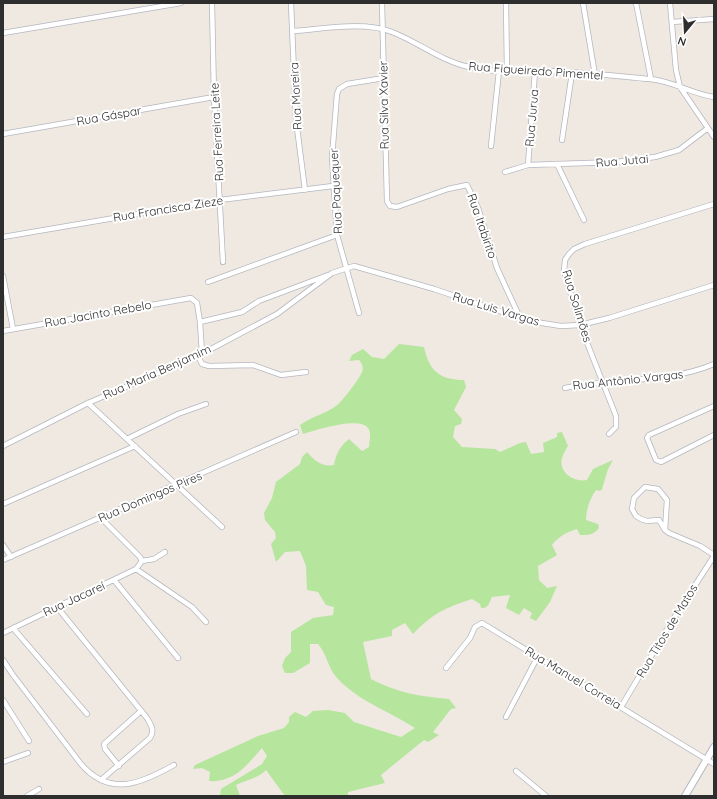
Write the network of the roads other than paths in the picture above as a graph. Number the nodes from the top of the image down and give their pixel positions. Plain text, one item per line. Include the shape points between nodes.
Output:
1 (181, 3) edge
2 (212, 3) edge
3 (291, 3) edge
4 (382, 3) edge
5 (506, 3) edge
6 (583, 3) edge
7 (636, 3) edge
8 (670, 3) edge
9 (714, 19) edge
10 (672, 22) junction
11 (383, 29) junction
12 (292, 31) junction
13 (3, 33) edge
14 (499, 71) junction
15 (507, 71) junction
16 (535, 71) junction
17 (572, 73) junction
18 (595, 74) junction
19 (384, 78) junction
20 (651, 79) junction
21 (680, 87) junction
22 (714, 97) edge
23 (214, 98) junction
24 (708, 128) junction
25 (3, 134) edge
26 (714, 137) edge
27 (562, 140) dead end
28 (491, 146) dead end
29 (528, 164) junction
30 (557, 164) junction
31 (505, 172) dead end
32 (333, 186) junction
33 (305, 190) junction
34 (220, 200) junction
35 (714, 204) edge
36 (390, 206) joint
37 (584, 220) dead end
38 (337, 235) junction
39 (3, 237) edge
40 (223, 262) dead end
41 (348, 268) junction
42 (332, 273) junction
43 (3, 276) edge
44 (208, 282) dead end
45 (714, 285) edge
46 (358, 313) dead end
47 (520, 318) junction
48 (200, 322) junction
49 (580, 324) junction
50 (13, 329) junction
51 (3, 331) edge
52 (200, 355) junction
53 (714, 364) edge
54 (306, 372) dead end
55 (604, 381) junction
56 (565, 388) dead end
57 (88, 403) junction
58 (206, 404) dead end
59 (714, 406) edge
60 (296, 432) dead end
61 (609, 434) dead end
62 (714, 435) edge
63 (127, 440) junction
64 (3, 446) edge
65 (134, 446) junction
66 (176, 485) junction
67 (3, 504) edge
68 (101, 518) junction
69 (222, 527) dead end
70 (665, 530) junction
71 (3, 546) edge
72 (165, 552) dead end
73 (714, 555) edge
74 (11, 557) junction
75 (3, 560) edge
76 (142, 561) junction
77 (136, 569) junction
78 (114, 580) junction
79 (57, 607) junction
80 (206, 622) dead end
81 (13, 628) junction
82 (3, 633) edge
83 (178, 658) dead end
84 (537, 658) junction
85 (3, 660) edge
86 (446, 668) dead end
87 (3, 700) edge
88 (621, 707) junction
89 (141, 710) junction
90 (87, 714) dead end
91 (506, 717) dead end
92 (28, 741) dead end
93 (714, 747) edge
94 (28, 753) dead end
95 (706, 760) junction
96 (3, 762) edge
97 (714, 764) edge
98 (174, 765) dead end
99 (119, 766) junction
100 (516, 771) dead end
101 (101, 780) junction
102 (39, 789) dead end
103 (27, 796) edge
104 (546, 796) edge
105 (685, 796) edge

1 - 13 street
2 - 23 street, Rua Ferreira Leite
3 - 12 street, Rua Moreira
4 - 11 street, Rua Silva Xavier
5 - 15 street
6 - 18 street
7 - 20 street
8 - 10 street
9 - 10 street
10 - 21 street
11 - 12 street, Rua Figueiredo Pimentel via 371,27
11 - 14 street, Rua Figueiredo Pimentel via 460,65
11 - 19 street, Rua Silva Xavier
12 - 33 street, Rua Moreira via 296,120
14 - 15 street, Rua Figueiredo Pimentel
14 - 28 street
15 - 16 street, Rua Figueiredo Pimentel
16 - 17 street, Rua Figueiredo Pimentel
16 - 29 street, Rua Jurua
17 - 18 street, Rua Figueiredo Pimentel
17 - 27 street
18 - 20 street, Rua Figueiredo Pimentel
19 - 32 street, Rua Paquequer via 347,84 339,89 333,143
19 - 36 street, Rua Silva Xavier via 387,201
20 - 21 street, Rua Figueiredo Pimentel via 670,82
21 - 22 street, Rua Figueiredo Pimentel
21 - 24 street
23 - 25 street, Rua Gáspar
23 - 34 street, Rua Ferreira Leite
24 - 26 street
24 - 30 street, Rua Jutai via 679,150 660,156 616,162
29 - 30 street, Rua Jutai
29 - 31 street, Rua Jutai
30 - 37 street
32 - 33 street, Rua Francisca Zieze
32 - 38 street, Rua Paquequer
33 - 34 street, Rua Francisca Zieze
34 - 39 street, Rua Francisca Zieze
34 - 40 street, Rua Ferreira Leite
35 - 49 street, Rua Solimões via 574,249 565,260 564,271
36 - 47 street, Rua Itabirito via 397,207 467,185 475,200 497,268
38 - 41 street, Rua Paquequer
38 - 44 street
41 - 42 street, Rua Maria Benjamim
41 - 46 street, Rua Paquequer
41 - 47 street, Rua Luis Vargas via 362,267
42 - 48 street via 259,301 236,314
42 - 52 street, Rua Maria Benjamim via 277,314
43 - 50 street
45 - 49 street, Rua Luis Vargas via 609,318
47 - 49 street, Rua Luis Vargas via 561,326
48 - 50 street, Rua Jacinto Rebelo via 197,303 194,299 188,298
48 - 52 street
49 - 55 street, Rua Solimões
50 - 51 street, Rua Jacinto Rebelo
52 - 54 street via 202,364 209,366 253,365 281,375
52 - 57 street, Rua Maria Benjamim
53 - 55 street, Rua Antônio Vargas via 685,375
55 - 56 street, Rua Antônio Vargas
55 - 61 street, Rua Solimões via 616,416 616,427
57 - 63 street
57 - 64 street, Rua Maria Benjamim
58 - 63 street via 178,414
59 - 62 street via 647,438 656,460 661,462
60 - 66 street, Rua Domingos Pires
63 - 65 street
65 - 66 street
65 - 67 street
66 - 68 street, Rua Domingos Pires
66 - 69 street
68 - 74 street, Rua Domingos Pires
68 - 76 street
70 - 70 street via 659,520 641,519 632,509 634,498 645,487 658,489 667,500
70 - 73 street
71 - 74 street
72 - 76 street via 154,559
73 - 88 street, Rua Titos de Matos
74 - 75 street, Rua Domingos Pires
76 - 77 street, Rua Jacareí
77 - 78 street, Rua Jacareí
77 - 80 street via 192,607
78 - 79 street, Rua Jacareí
78 - 83 street
79 - 81 street, Rua Jacareí
79 - 89 street
81 - 82 street, Rua Jacareí
81 - 90 street
84 - 86 street, Rua Manuel Correia via 487,625 479,624
84 - 88 street, Rua Manuel Correia
84 - 91 street
85 - 101 street via 81,764
87 - 92 street
88 - 95 street, Rua Manuel Correia
89 - 99 street via 153,731 150,738
89 - 99 street via 104,744
93 - 95 street
94 - 96 street
95 - 97 street, Rua Manuel Correia
95 - 105 street
98 - 101 street via 143,782 120,785
99 - 101 street
100 - 104 street
102 - 103 street

